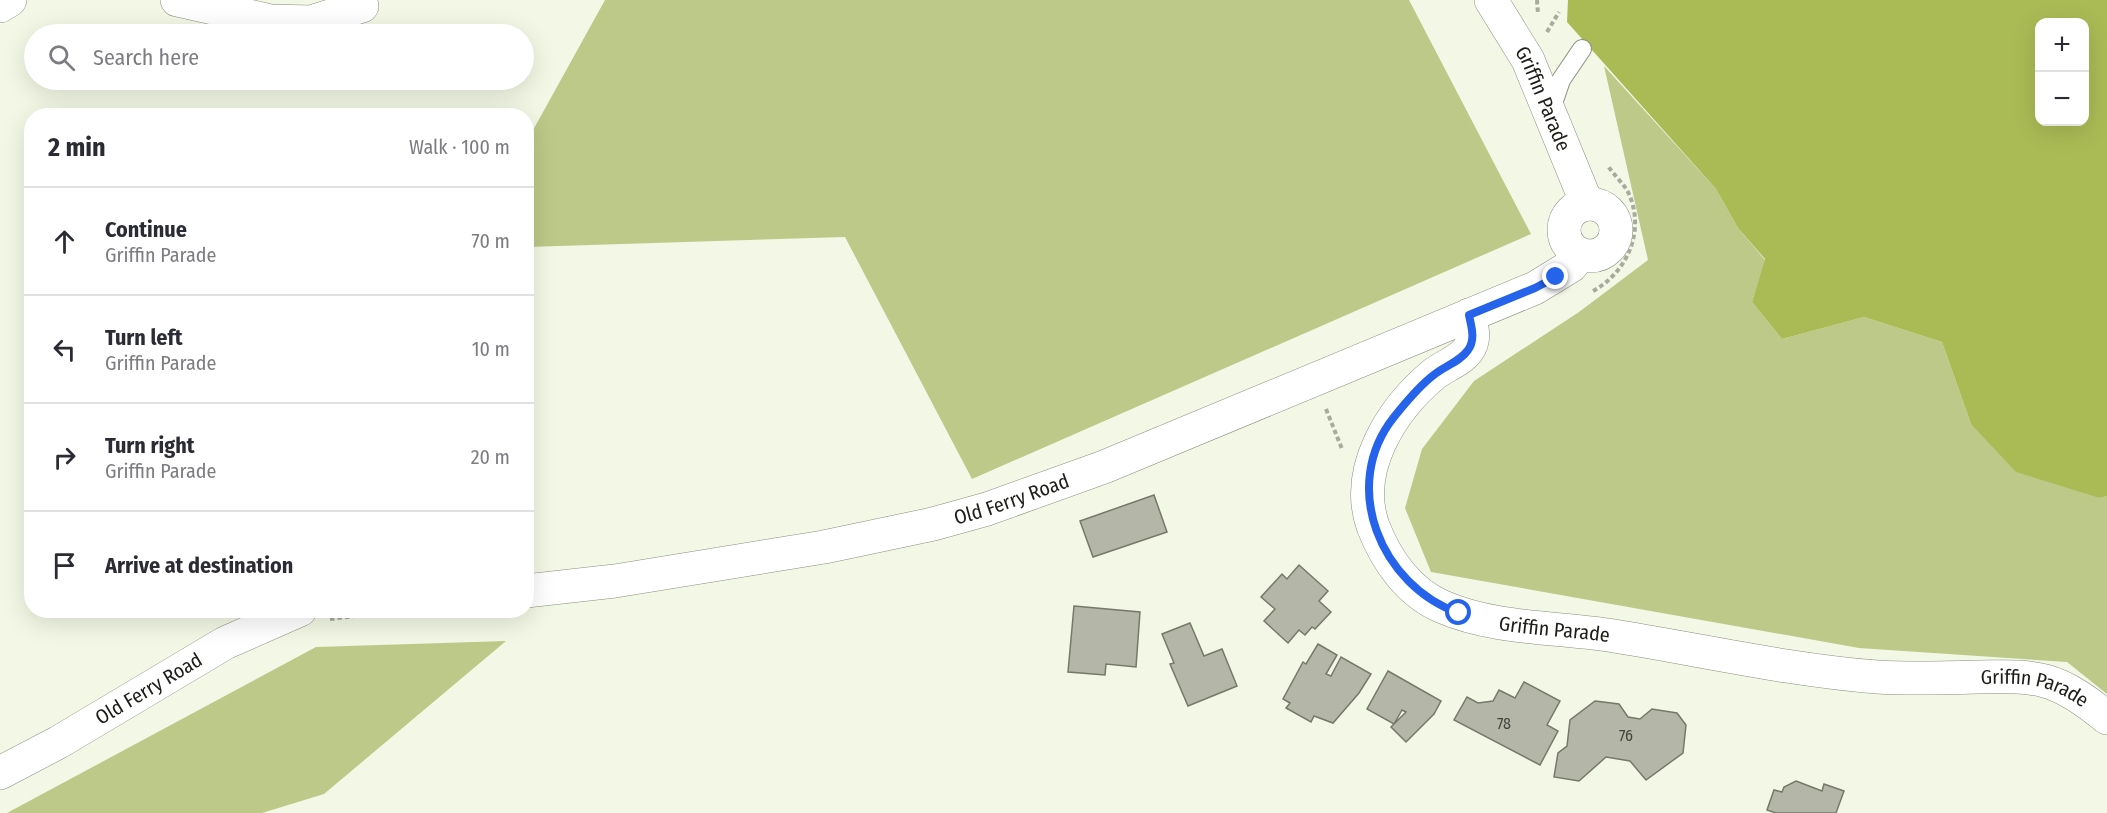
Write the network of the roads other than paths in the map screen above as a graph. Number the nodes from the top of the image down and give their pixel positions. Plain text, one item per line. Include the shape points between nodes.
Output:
1 (10, 0) edge
2 (177, 0) edge
3 (1491, 0) edge
4 (0, 6) edge
5 (362, 6) dead end
6 (1582, 49) dead end
7 (1550, 113) junction
8 (1469, 315) junction
9 (534, 590) edge
10 (282, 618) edge
11 (2107, 718) edge
12 (0, 773) edge

1 - 4 street
2 - 5 street via 271,21 311,22
3 - 7 street, Griffin Parade via 1528,60
6 - 7 lane via 1554,94
7 - 8 street, Griffin Parade via 1587,204 1604,208 1610,214 1616,230 1610,245 1597,255 1580,254 1571,266 1535,288
8 - 9 street, Old Ferry Road via 1115,463 987,509 817,549
8 - 11 street, Griffin Parade via 1473,335 1468,350 1434,374 1393,418 1371,468 1372,523 1389,559 1423,596 1459,613 1504,622 1857,675 1907,679 2016,677 2045,681 2074,693
10 - 12 street, Old Ferry Road via 225,643

